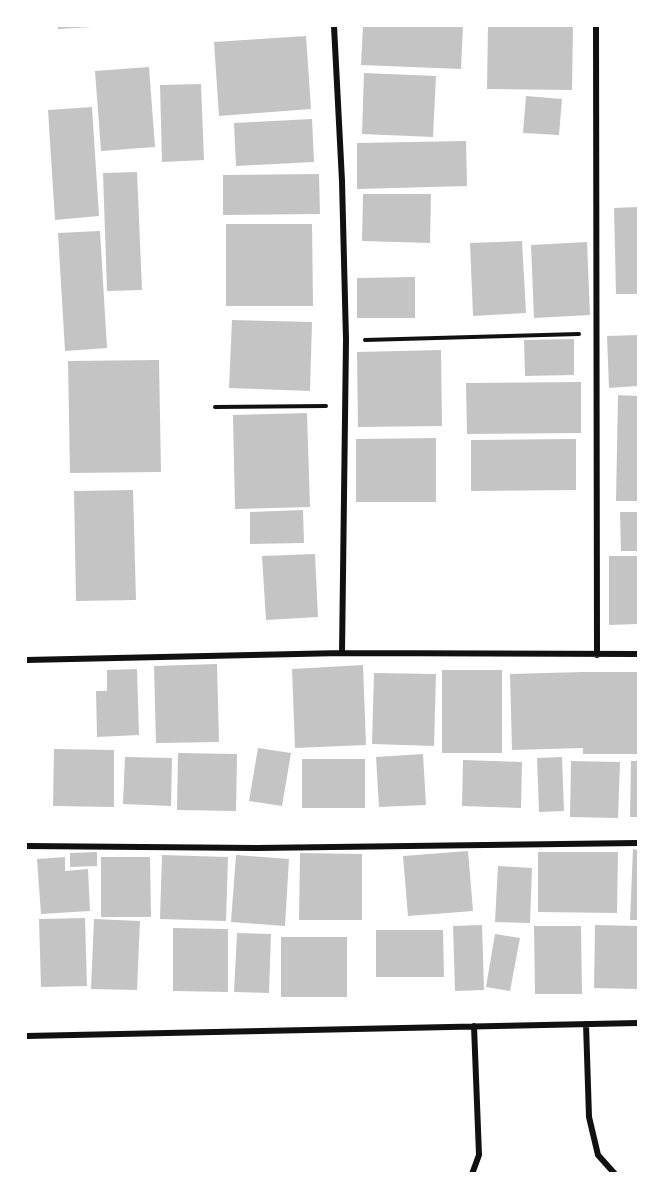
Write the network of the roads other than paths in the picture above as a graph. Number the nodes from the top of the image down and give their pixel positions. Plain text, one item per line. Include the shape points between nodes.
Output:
1 (334, 26) edge
2 (596, 26) edge
3 (342, 653) junction
4 (639, 654) edge
5 (597, 655) junction
6 (26, 660) edge
7 (639, 843) edge
8 (26, 846) edge
9 (639, 1023) edge
10 (586, 1024) junction
11 (474, 1026) junction
12 (26, 1036) edge
13 (472, 1173) edge
14 (615, 1173) edge

1 - 3 street via 346,340
2 - 5 street
3 - 5 street
3 - 6 street
4 - 5 street
7 - 8 street via 257,848
9 - 10 street
10 - 11 street
10 - 14 street via 589,1117 598,1155
11 - 12 street
11 - 13 street via 479,1155

